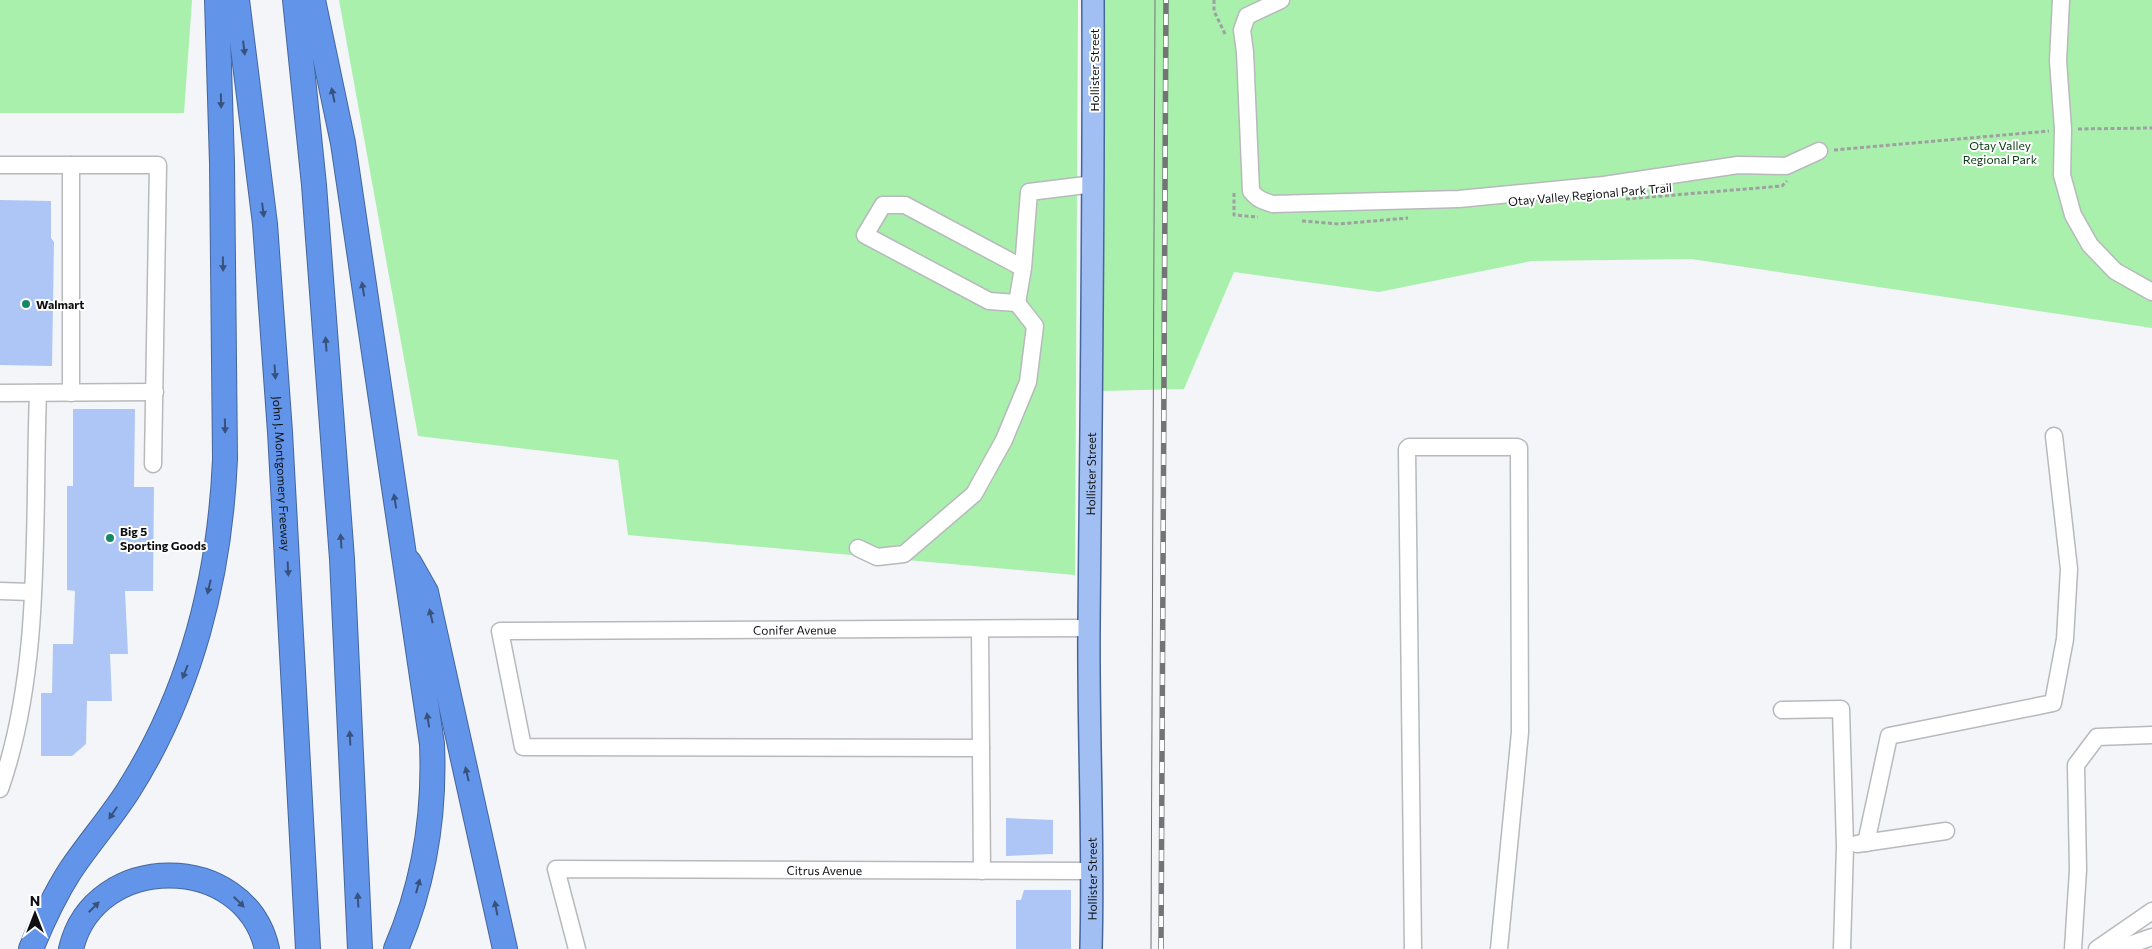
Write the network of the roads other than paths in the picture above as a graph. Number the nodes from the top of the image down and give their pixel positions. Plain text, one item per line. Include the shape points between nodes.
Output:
1 (217, 0) edge
2 (237, 0) edge
3 (295, 0) edge
4 (313, 0) edge
5 (1094, 0) edge
6 (1280, 0) edge
7 (2061, 0) edge
8 (1819, 151) road end
9 (0, 165) edge
10 (71, 165) junction
11 (1094, 184) junction
12 (1024, 268) junction
13 (2152, 292) edge
14 (1016, 302) junction
15 (155, 392) junction
16 (0, 393) edge
17 (38, 393) junction
18 (71, 393) junction
19 (2054, 436) dead end
20 (153, 464) dead end
21 (858, 548) dead end
22 (402, 550) junction
23 (0, 591) edge
24 (32, 592) junction
25 (1089, 628) junction
26 (980, 630) junction
27 (1782, 710) dead end
28 (2152, 735) edge
29 (981, 748) junction
30 (1, 786) edge
31 (1946, 831) dead end
32 (1866, 843) junction
33 (1845, 846) junction
34 (982, 871) junction
35 (1093, 871) junction
36 (2152, 911) edge
37 (2152, 937) edge
38 (31, 949) edge
39 (70, 949) edge
40 (267, 949) edge
41 (308, 949) edge
42 (360, 949) edge
43 (396, 949) edge
44 (505, 949) edge
45 (577, 949) edge
46 (1091, 949) edge
47 (1412, 949) edge
48 (1499, 949) edge
49 (1842, 949) edge
50 (2073, 949) edge
51 (2097, 949) edge
52 (2117, 949) edge

1 -> 38 highway via 225,459 216,557 200,626 168,717 128,790 71,870 44,916
2 -> 41 highway, John J. Montgomery Freeway via 265,234
42 -> 3 highway via 342,559 314,185
22 -> 4 highway via 342,143
5 - 11 main road, Hollister Street
6 - 8 street via 1247,16 1242,30 1251,191 1256,197 1273,204 1468,198 1604,185 1738,165 1786,166
7 - 13 street via 2058,61 2063,129 2062,174 2073,215 2090,245 2115,271
9 - 10 street
10 - 15 street via 158,165
10 - 18 street
11 - 12 street via 1029,192
11 - 25 main road, Hollister Street
12 - 14 street
12 - 14 street via 905,205 883,205 865,235 989,301
14 - 21 street via 1035,326 1028,382 1004,440 974,494 904,554 877,557
15 - 18 street
15 - 20 street
16 - 17 street
17 - 18 street
17 - 24 street
19 - 32 street via 2070,569 2065,639 2053,703 1888,736
43 -> 22 highway via 423,866 433,768
44 -> 22 highway via 426,592
23 - 24 street
24 - 30 street via 32,626 17,726
25 - 26 street, Conifer Avenue
25 - 35 main road, Hollister Street
26 - 29 street
26 - 29 street, Conifer Avenue via 500,632 524,747
27 - 33 street via 1841,709
28 - 50 street via 2097,737 2076,765 2078,870
29 - 34 street
31 - 32 street
32 - 33 street
33 - 49 street
34 - 35 street, Citrus Avenue
34 - 45 street, Citrus Avenue via 556,869
35 - 46 main road, Hollister Street
36 - 51 street
37 - 52 street
39 -> 40 highway via 89,910 114,889 146,876 185,876 215,884 252,915
47 - 48 street via 1406,449 1517,446 1520,732

